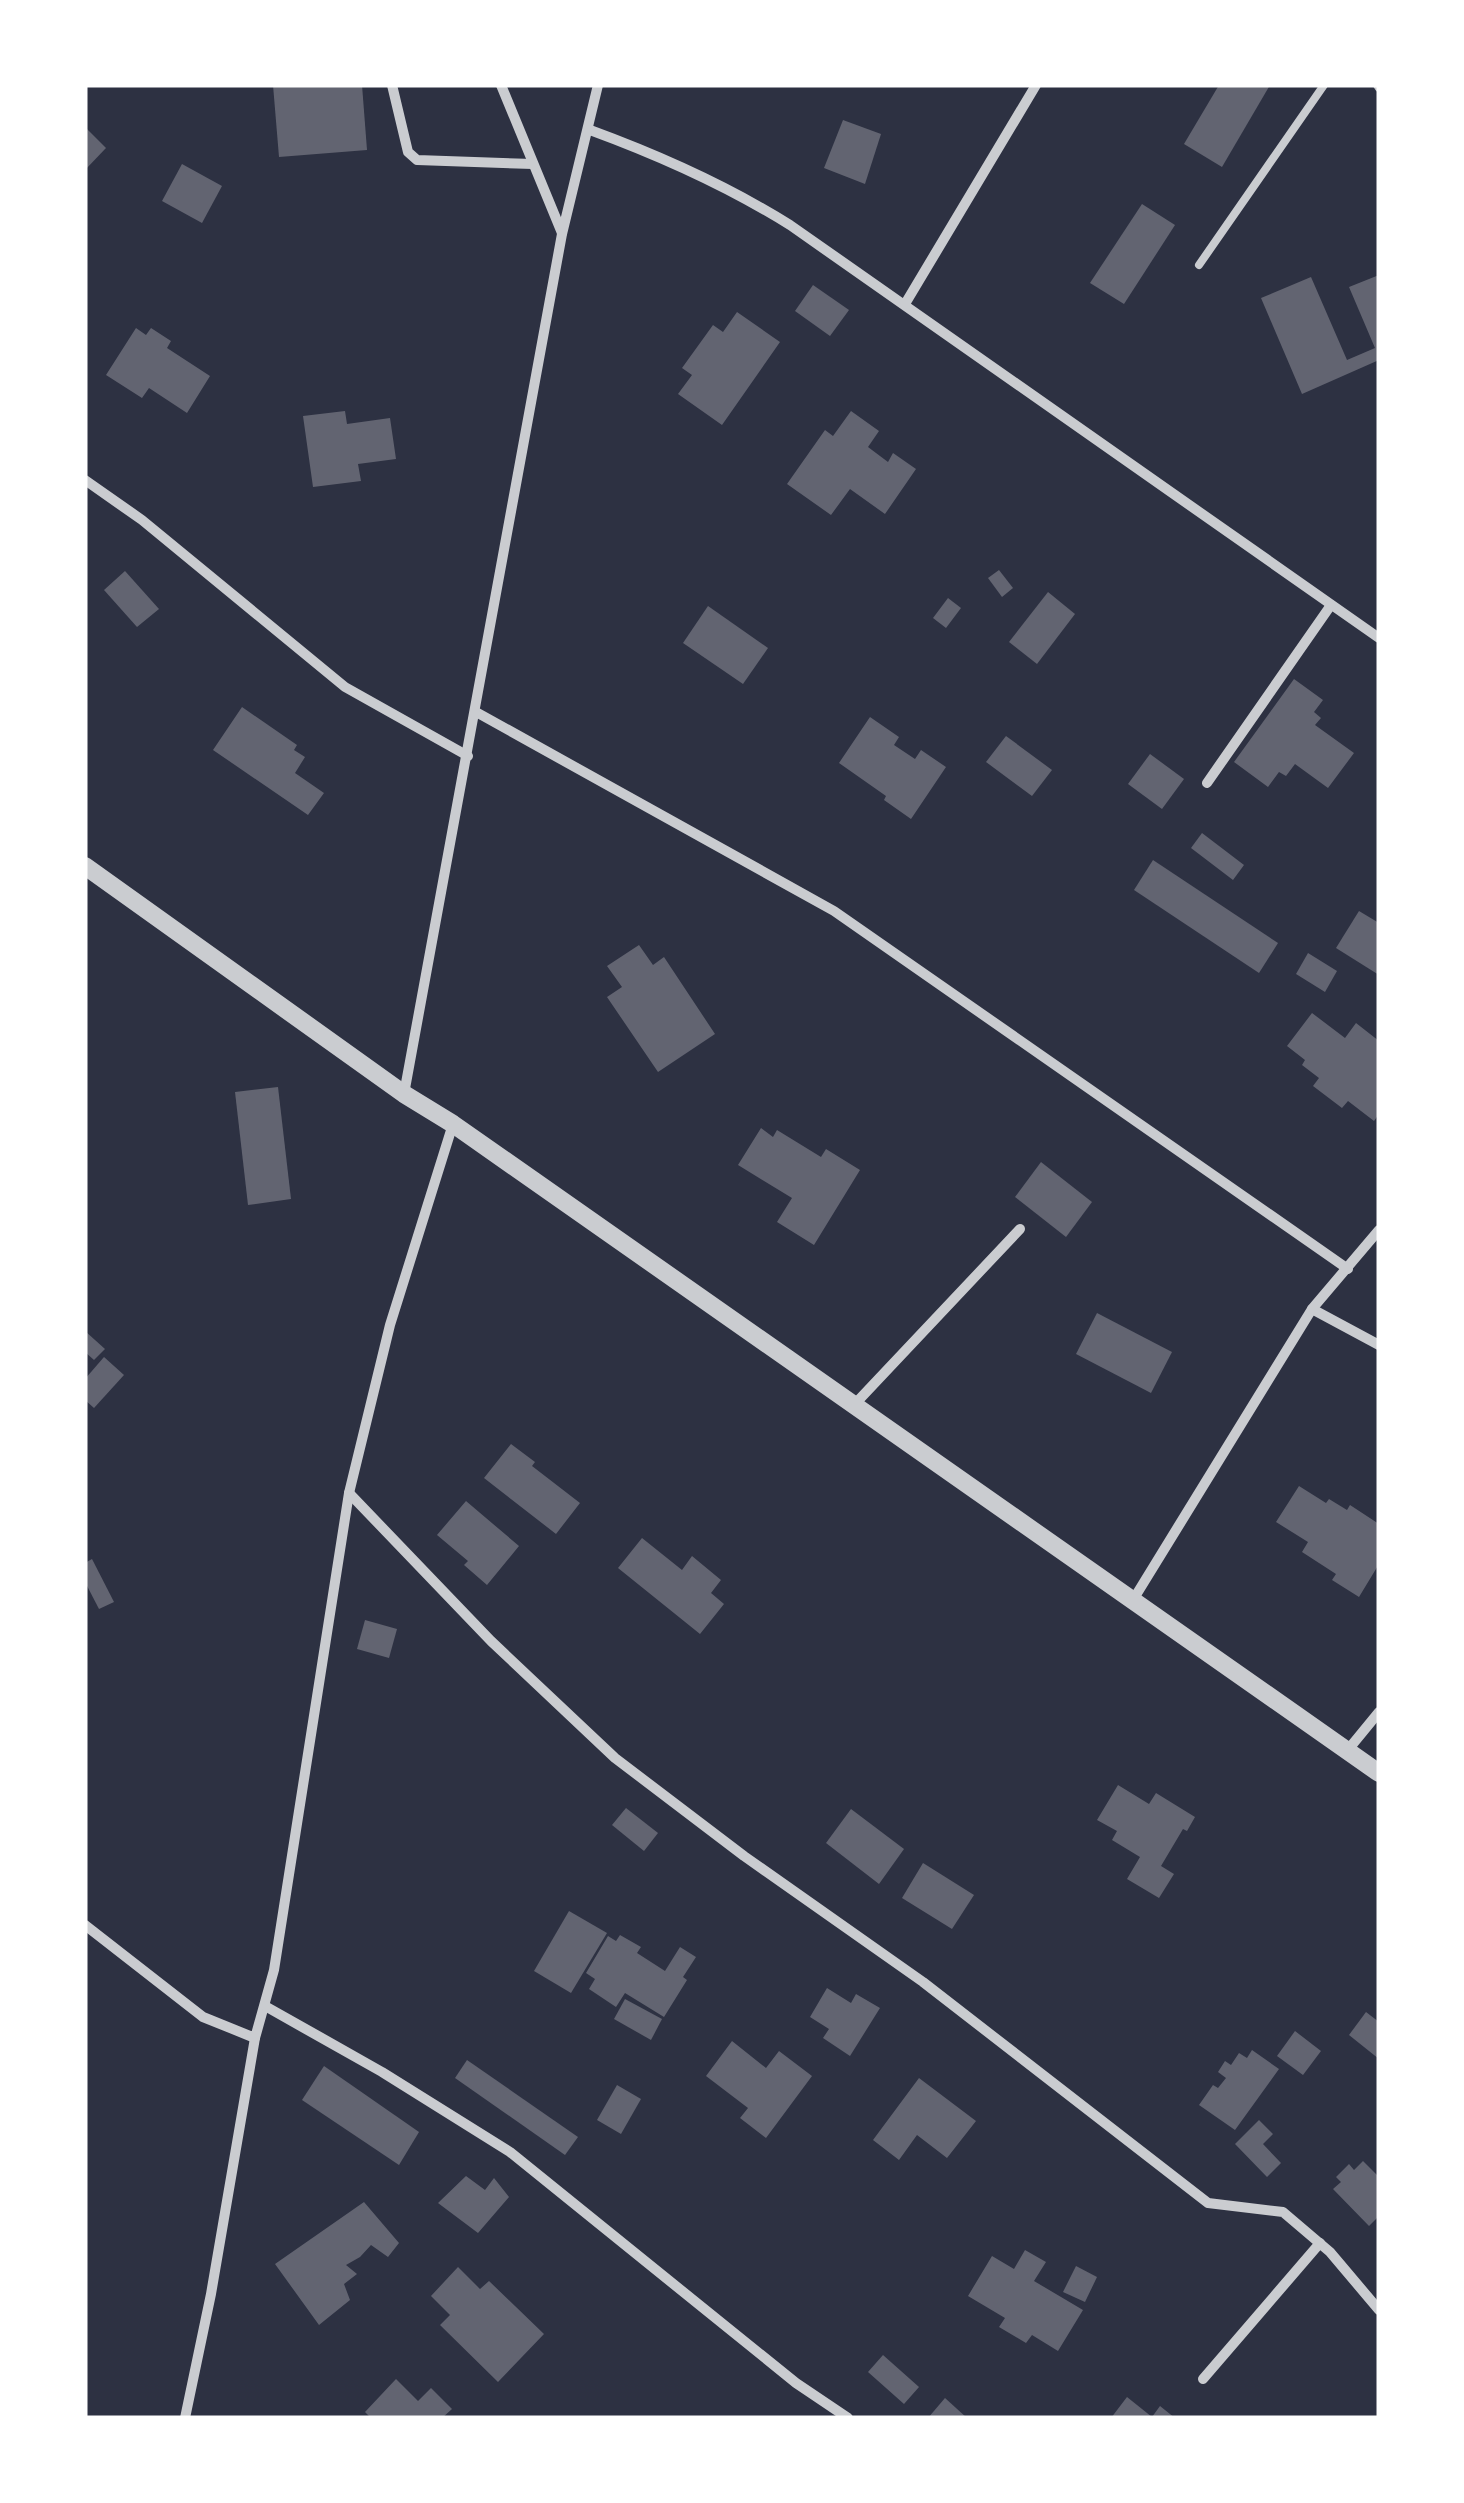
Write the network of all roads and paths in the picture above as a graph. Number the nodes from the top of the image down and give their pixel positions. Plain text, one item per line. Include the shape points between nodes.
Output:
1 (392, 85) edge
2 (501, 85) edge
3 (598, 85) edge
4 (1036, 85) edge
5 (1324, 85) edge
6 (590, 130) junction
7 (532, 164) junction
8 (562, 234) junction
9 (1199, 266) dead end
10 (905, 304) junction
11 (85, 480) edge
12 (1331, 605) junction
13 (1379, 638) edge
14 (476, 712) junction
15 (468, 756) junction
16 (1208, 782) dead end
17 (85, 866) edge
18 (404, 1094) junction
19 (453, 1124) junction
20 (1020, 1228) dead end
21 (1379, 1230) edge
22 (1348, 1269) junction
23 (1312, 1309) junction
24 (1379, 1345) edge
25 (854, 1405) junction
26 (349, 1493) junction
27 (1132, 1600) junction
28 (1379, 1712) edge
29 (1348, 1751) junction
30 (1379, 1773) edge
31 (85, 1925) edge
32 (265, 2006) junction
33 (255, 2038) junction
34 (1320, 2243) junction
35 (1379, 2310) edge
36 (1203, 2379) dead end
37 (185, 2418) edge
38 (848, 2418) edge

1 - 7 street via 408,152 417,160
2 - 7 street
3 - 6 street
4 - 10 street
5 - 9 lane
6 - 8 street
6 - 10 street via 737,192
7 - 8 street
8 - 14 street
10 - 12 street
11 - 15 street via 346,687
12 - 13 street
12 - 16 street
14 - 15 street
14 - 22 street via 834,910
15 - 18 street
17 - 18 street
18 - 19 street
19 - 25 street
19 - 26 street via 390,1325
20 - 25 street
21 - 22 street
22 - 23 street
23 - 24 street
23 - 27 street
25 - 27 street
26 - 32 street
26 - 34 street via 615,1758 923,1982 1208,2203 1283,2212
27 - 29 street
28 - 29 street
29 - 30 street
31 - 33 street via 203,2016
32 - 33 street
32 - 38 street via 510,2152
33 - 37 street
34 - 35 street
34 - 36 street

